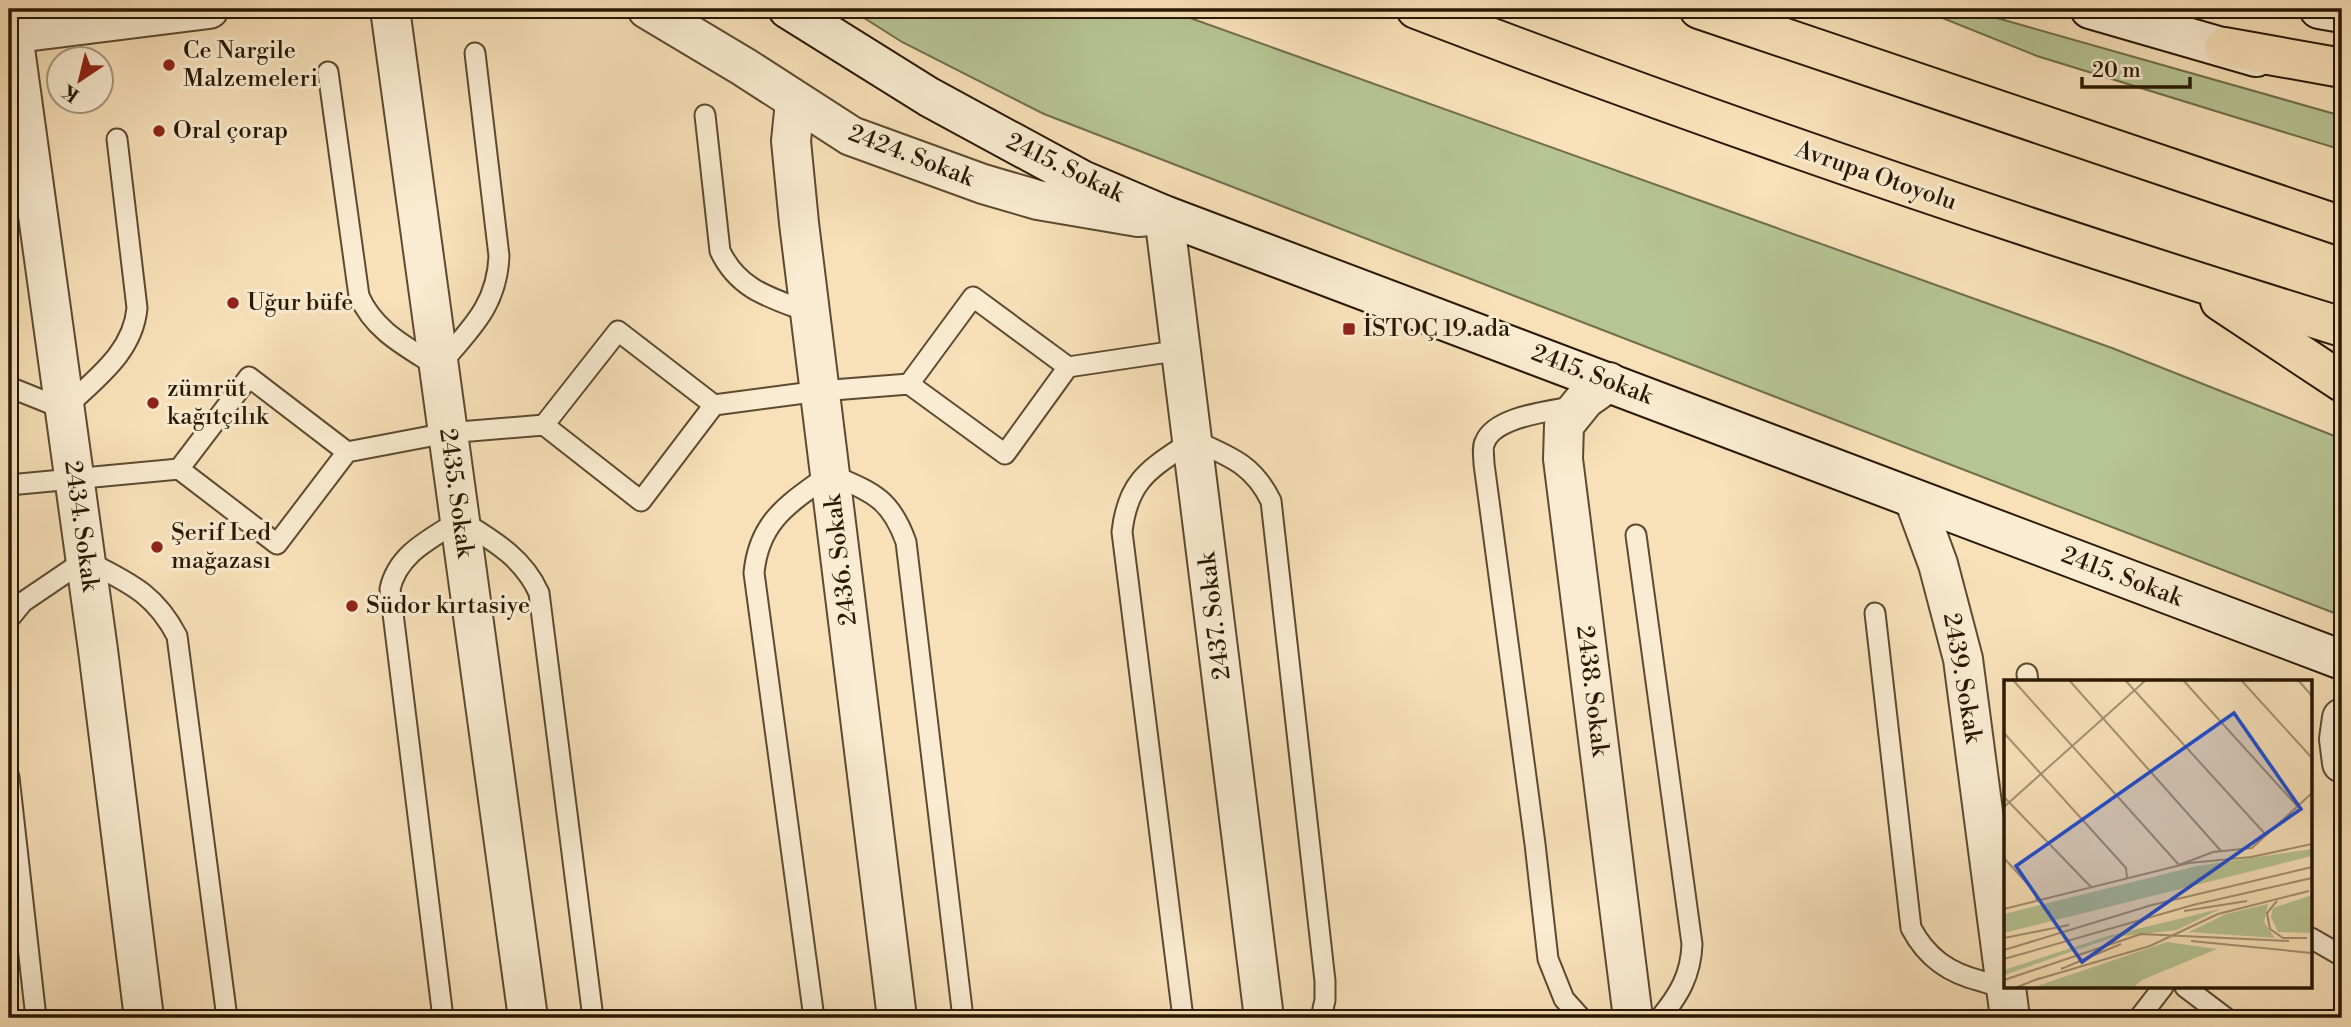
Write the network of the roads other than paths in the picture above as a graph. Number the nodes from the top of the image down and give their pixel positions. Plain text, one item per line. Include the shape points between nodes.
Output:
1 (209, 9) edge
2 (390, 9) edge
3 (647, 9) edge
4 (788, 9) edge
5 (1416, 9) edge
6 (1699, 9) edge
7 (2090, 9) edge
8 (2319, 9) edge
9 (2342, 13) edge
10 (11, 34) edge
11 (2224, 47) junction
12 (475, 53) dead end
13 (2342, 68) edge
14 (328, 72) dead end
15 (2342, 82) edge
16 (795, 102) junction
17 (705, 115) dead end
18 (117, 138) dead end
19 (1164, 215) junction
20 (2342, 226) edge
21 (2190, 280) junction
22 (811, 313) junction
23 (2342, 327) edge
24 (1182, 350) junction
25 (438, 367) junction
26 (1068, 367) junction
27 (2342, 382) edge
28 (909, 384) junction
29 (9, 387) edge
30 (820, 391) junction
31 (1595, 393) junction
32 (714, 405) junction
33 (64, 409) junction
34 (544, 425) junction
35 (447, 433) junction
36 (1193, 440) junction
37 (347, 452) junction
38 (179, 469) junction
39 (830, 474) junction
40 (74, 478) junction
41 (9, 485) edge
42 (1914, 499) junction
43 (460, 520) junction
44 (1636, 535) dead end
45 (85, 560) junction
46 (1875, 613) dead end
47 (9, 620) edge
48 (2342, 660) edge
49 (2342, 718) edge
50 (2342, 763) edge
51 (9, 777) edge
52 (2312, 938) edge
53 (2342, 956) edge
54 (2004, 970) edge
55 (2162, 988) edge
56 (2186, 988) edge
57 (2007, 993) edge
58 (36, 1018) edge
59 (144, 1018) edge
60 (226, 1018) edge
61 (443, 1018) edge
62 (528, 1018) edge
63 (593, 1018) edge
64 (814, 1018) edge
65 (897, 1018) edge
66 (963, 1018) edge
67 (1183, 1018) edge
68 (1264, 1018) edge
69 (1321, 1018) edge
70 (1581, 1018) edge
71 (1633, 1018) edge
72 (1660, 1018) edge
73 (2139, 1018) edge
74 (2227, 1018) edge

1 - 10 street
2 - 25 street, 2435. Sokak
3 - 16 street, 2424. Sokak
4 - 19 street, 2415. Sokak via 929,97 1082,180
5 - 21 main road, Avrupa Otoyolu via 1921,192
6 - 20 main road
7 - 11 street
8 - 9 street
10 - 33 street, 2434. Sokak
11 - 13 main road
11 - 15 street
12 - 25 lane via 498,274 489,304
14 - 25 lane via 359,296 387,334
16 - 19 street, 2424. Sokak via 851,136 983,184 1106,213
16 - 22 street, 2436. Sokak via 792,141
17 - 22 lane via 720,251 726,264 754,290
18 - 33 lane via 136,322 124,350
19 - 24 street, 2437. Sokak
19 - 31 street, 2415. Sokak
21 - 23 main road, Avrupa Otoyolu
21 - 27 main road
22 - 30 street, 2436. Sokak
24 - 26 lane
24 - 36 street, 2437. Sokak
25 - 35 street, 2435. Sokak
26 - 28 lane via 973,297
26 - 28 lane via 1005,454
28 - 30 lane
29 - 33 lane
30 - 32 lane
30 - 39 street, 2436. Sokak
31 - 42 street, 2415. Sokak
31 - 70 lane via 1496,427 1484,442 1548,959 1564,999
31 - 71 street, 2438. Sokak via 1564,425 1563,458
32 - 34 lane via 618,331
32 - 34 lane via 641,500
33 - 40 street, 2434. Sokak
34 - 35 lane
35 - 37 lane
35 - 43 street, 2435. Sokak
36 - 67 lane via 1138,482 1124,513 1122,532
36 - 68 street, 2437. Sokak
36 - 69 lane via 1244,465 1271,501 1325,981
37 - 38 lane via 277,544
37 - 38 lane via 249,377
38 - 40 lane
39 - 64 lane via 771,521 755,556 754,573
39 - 65 street, 2436. Sokak
39 - 66 lane via 872,492 896,519 906,542
40 - 41 lane
40 - 45 street, 2434. Sokak
42 - 48 street, 2415. Sokak
42 - 54 street, 2439. Sokak via 1938,564 1963,659
43 - 61 lane via 410,553 399,564 390,589
43 - 62 street, 2435. Sokak
43 - 63 lane via 513,556 539,593
44 - 72 lane via 1692,944 1688,976
45 - 47 lane via 23,602
45 - 59 street, 2434. Sokak
45 - 60 lane via 147,595 177,636
46 - 57 lane via 1911,928 1925,950 1946,969
49 - 50 street
51 - 58 lane
52 - 53 lane
55 - 73 lane
56 - 74 lane

